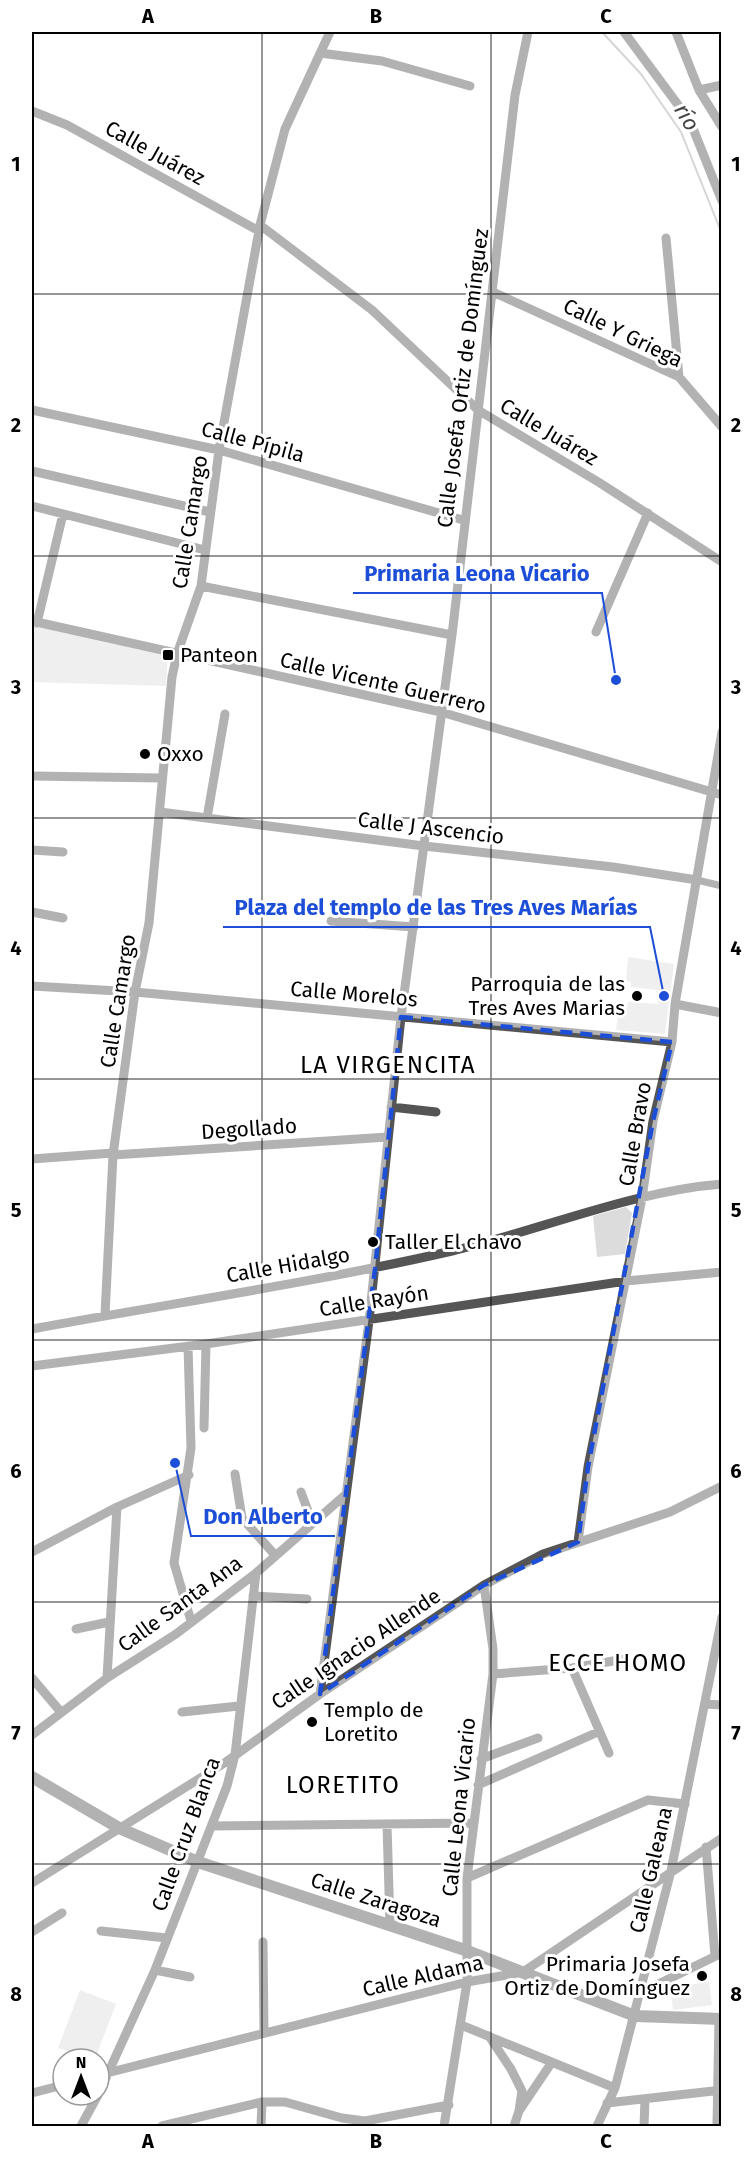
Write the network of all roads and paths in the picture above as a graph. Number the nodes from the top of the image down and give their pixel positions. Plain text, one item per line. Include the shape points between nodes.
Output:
1 (330, 32) edge
2 (528, 32) edge
3 (624, 32) edge
4 (676, 32) edge
5 (320, 53) junction
6 (722, 85) edge
7 (470, 86) dead end
8 (699, 90) junction
9 (32, 111) edge
10 (722, 127) edge
11 (722, 201) edge
12 (260, 228) junction
13 (666, 238) dead end
14 (493, 292) junction
15 (679, 377) junction
16 (32, 410) edge
17 (478, 410) junction
18 (722, 427) edge
19 (219, 450) junction
20 (32, 471) edge
21 (32, 506) edge
22 (210, 512) junction
23 (648, 513) junction
24 (63, 514) junction
25 (463, 520) junction
26 (205, 550) junction
27 (722, 562) edge
28 (201, 586) junction
29 (34, 622) edge
30 (596, 632) dead end
31 (452, 635) junction
32 (177, 654) junction
33 (441, 712) junction
34 (225, 714) dead end
35 (722, 732) edge
36 (32, 776) edge
37 (161, 778) junction
38 (717, 794) edge
39 (160, 812) junction
40 (207, 818) junction
41 (424, 846) junction
42 (32, 850) edge
43 (63, 852) dead end
44 (697, 880) junction
45 (722, 886) edge
46 (32, 912) edge
47 (63, 918) dead end
48 (331, 921) dead end
49 (414, 927) junction
50 (32, 986) edge
51 (135, 992) junction
52 (675, 1004) junction
53 (722, 1013) edge
54 (400, 1017) junction
55 (672, 1042) junction
56 (391, 1107) junction
57 (436, 1112) dead end
58 (388, 1137) junction
59 (113, 1154) junction
60 (32, 1159) edge
61 (722, 1184) edge
62 (642, 1198) junction
63 (375, 1269) junction
64 (722, 1272) edge
65 (626, 1281) junction
66 (105, 1315) junction
67 (369, 1321) junction
68 (32, 1329) edge
69 (206, 1344) junction
70 (188, 1346) junction
71 (32, 1366) edge
72 (204, 1428) dead end
73 (236, 1474) dead end
74 (189, 1475) junction
75 (722, 1486) edge
76 (302, 1492) dead end
77 (344, 1496) junction
78 (117, 1507) junction
79 (312, 1522) junction
80 (578, 1542) junction
81 (32, 1552) edge
82 (275, 1555) junction
83 (256, 1573) junction
84 (484, 1585) junction
85 (253, 1596) junction
86 (307, 1599) dead end
87 (722, 1617) edge
88 (191, 1621) junction
89 (109, 1622) junction
90 (76, 1629) dead end
91 (625, 1659) dead end
92 (572, 1668) junction
93 (493, 1674) junction
94 (32, 1678) edge
95 (107, 1678) junction
96 (320, 1694) junction
97 (705, 1704) junction
98 (722, 1705) edge
99 (239, 1706) junction
100 (60, 1711) junction
101 (182, 1712) dead end
102 (598, 1732) junction
103 (32, 1735) edge
104 (538, 1738) dead end
105 (609, 1753) dead end
106 (235, 1755) junction
107 (481, 1759) junction
108 (32, 1777) edge
109 (478, 1785) junction
110 (685, 1804) junction
111 (473, 1823) junction
112 (387, 1825) junction
113 (212, 1826) junction
114 (119, 1828) junction
115 (722, 1838) edge
116 (706, 1847) junction
117 (198, 1862) junction
118 (671, 1872) junction
119 (467, 1878) junction
120 (32, 1883) edge
121 (62, 1913) dead end
122 (390, 1925) junction
123 (101, 1931) dead end
124 (32, 1932) edge
125 (167, 1938) junction
126 (263, 1942) dead end
127 (465, 1950) junction
128 (718, 1954) edge
129 (155, 1970) junction
130 (523, 1972) junction
131 (190, 1977) dead end
132 (467, 1982) junction
133 (640, 1993) junction
134 (635, 2016) junction
135 (720, 2019) edge
136 (461, 2025) junction
137 (264, 2033) junction
138 (488, 2036) junction
139 (552, 2062) junction
140 (111, 2071) edge
141 (111, 2073) edge
142 (51, 2088) edge
143 (615, 2088) junction
144 (720, 2090) edge
145 (32, 2093) edge
146 (645, 2099) junction
147 (262, 2102) junction
148 (607, 2103) junction
149 (449, 2105) junction
150 (91, 2107) edge
151 (519, 2111) junction
152 (81, 2127) edge
153 (162, 2127) edge
154 (261, 2127) edge
155 (444, 2127) edge
156 (514, 2127) edge
157 (597, 2127) edge
158 (644, 2127) edge
159 (717, 2127) edge

1 - 5 street, Calle Camargo
2 - 14 street, Calle Josefa Ortiz de Domínguez via 515,95
3 - 11 street via 690,122
4 - 8 street
5 - 7 street via 382,61
5 - 12 street, Calle Camargo via 285,129
6 - 8 street
8 - 10 street
9 - 12 street, Calle Juárez via 67,125
12 - 17 street, Calle Juárez via 372,310
12 - 19 street, Calle Camargo
13 - 15 street
14 - 15 street, Calle Y Griega
14 - 17 street, Calle Josefa Ortiz de Domínguez
15 - 18 street, Calle Y Griega
16 - 19 street, Calle Pípila
17 - 23 street, Calle Juárez
17 - 25 street, Calle Josefa Ortiz de Domínguez
19 - 22 street, Calle Camargo
19 - 25 street, Calle Pípila
20 - 22 street
21 - 24 street
22 - 26 street, Calle Camargo
23 - 27 street, Calle Juárez
23 - 30 street
24 - 26 street
24 - 29 street
25 - 31 street, Calle Josefa Ortiz de Domínguez
26 - 28 street, Calle Camargo
28 - 31 street
28 - 32 street, Calle Camargo
29 - 32 street, Calle Vicente Guerrero
31 - 33 street, Calle Josefa Ortiz de Domínguez
32 - 33 street, Calle Vicente Guerrero
32 - 37 street, Calle Camargo
33 - 38 street, Calle Vicente Guerrero
33 - 41 street, Calle Josefa Ortiz de Domínguez
34 - 40 street
35 - 38 street, Calle Bravo
36 - 37 street
37 - 39 street, Calle Camargo
38 - 44 street, Calle Bravo
39 - 40 street, Calle J Ascencio
39 - 51 street, Calle Camargo via 148,923
40 - 41 street, Calle J Ascencio
41 - 44 street, Calle J Ascencio
41 - 49 street, Calle Josefa Ortiz de Domínguez
42 - 43 street
44 - 45 street
44 - 52 street, Calle Bravo
46 - 47 street
48 - 49 street
49 - 54 street, Calle Josefa Ortiz de Domínguez
50 - 51 street, Calle Morelos
51 - 54 street, Calle Morelos
51 - 59 street, Calle Camargo
52 - 53 street
52 - 55 street, Calle Bravo
54 - 55 street, Calle Morelos
54 - 56 street, Calle Josefa Ortiz de Domínguez
55 - 62 street, Calle Bravo via 653,1121
56 - 57 street
56 - 58 street, Calle Josefa Ortiz de Domínguez
58 - 59 street, Degollado
58 - 63 street, Calle Josefa Ortiz de Domínguez
59 - 60 street, Degollado
59 - 66 street, Calle Camargo
61 - 62 street, Calle Hidalgo via 680,1187
62 - 63 street, Calle Hidalgo via 506,1238
62 - 65 street, Calle Bravo
63 - 66 street, Calle Hidalgo
63 - 67 street, Calle Josefa Ortiz de Domínguez
64 - 65 street, Calle Rayón
65 - 67 street, Calle Rayón
65 - 80 street, Calle Bravo via 588,1467
66 - 68 street, Calle Hidalgo
67 - 69 street, Calle Rayón
67 - 77 street, Calle Josefa Ortiz de Domínguez
69 - 70 street, Calle Rayón
69 - 72 street
70 - 71 street, Calle Rayón
70 - 74 street
73 - 82 street via 242,1518
74 - 78 street
74 - 88 street via 174,1563
75 - 80 street, Calle Ignacio Allende via 670,1512
76 - 79 street
77 - 79 street, Calle Santa Ana
77 - 96 street, Calle Josefa Ortiz de Domínguez
78 - 81 street
78 - 89 street
79 - 82 street, Calle Santa Ana
80 - 84 street, Calle Ignacio Allende via 543,1554
82 - 83 street, Calle Santa Ana
83 - 85 street, Calle Cruz Blanca
83 - 88 street, Calle Santa Ana
84 - 93 street, Calle Leona Vicario
84 - 96 street, Calle Ignacio Allende
85 - 86 street
85 - 99 street, Calle Cruz Blanca
87 - 97 street, Calle Galeana
88 - 95 street, Calle Santa Ana
89 - 90 street
89 - 95 street
91 - 92 street
92 - 93 street
92 - 102 street
93 - 107 street, Calle Leona Vicario
94 - 100 street
95 - 100 street, Calle Santa Ana
96 - 106 street, Calle Ignacio Allende
97 - 98 street
97 - 110 street, Calle Galeana
99 - 101 street
99 - 106 street, Calle Cruz Blanca
100 - 103 street, Calle Santa Ana
102 - 105 street
102 - 109 street
104 - 107 street
106 - 113 street, Calle Cruz Blanca
106 - 114 street, Calle Ignacio Allende
107 - 109 street, Calle Leona Vicario
108 - 114 street, Calle Zaragoza
109 - 111 street, Calle Leona Vicario
110 - 118 street, Calle Galeana
110 - 119 street via 648,1800
111 - 112 street
111 - 119 street, Calle Leona Vicario
112 - 113 street
112 - 122 street
113 - 117 street, Calle Cruz Blanca
114 - 117 street, Calle Zaragoza
114 - 120 street, Calle Ignacio Allende
115 - 116 street, Calle Aldama
116 - 118 street, Calle Aldama
116 - 128 street
117 - 122 street, Calle Zaragoza
117 - 125 street, Calle Cruz Blanca
118 - 130 street, Calle Aldama
118 - 133 street, Calle Galeana
119 - 127 street, Calle Leona Vicario
121 - 124 street
122 - 127 street, Calle Zaragoza
123 - 125 street
125 - 129 street, Calle Cruz Blanca
126 - 137 street
127 - 130 street, Calle Zaragoza
127 - 132 street, Calle Leona Vicario
128 - 133 street
129 - 131 street
129 - 140 street, Calle Cruz Blanca
130 - 132 street, Calle Aldama
130 - 134 street, Calle Zaragoza
132 - 136 street, Calle Leona Vicario
132 - 137 street, Calle Aldama
133 - 134 street, Calle Galeana
134 - 135 street, Calle Zaragoza
134 - 143 street, Calle Galeana
135 - 144 street
136 - 138 street
136 - 149 street, Calle Leona Vicario
137 - 141 street, Calle Aldama
138 - 139 street
138 - 151 street via 522,2091
139 - 143 street
139 - 151 street
142 - 145 street
143 - 148 street, Calle Galeana
144 - 146 street
144 - 159 street
146 - 148 street
146 - 158 street
147 - 149 street via 285,2102 365,2121
147 - 153 street
147 - 154 street
148 - 157 street, Calle Galeana
149 - 155 street, Calle Leona Vicario
150 - 152 street, Calle Cruz Blanca
151 - 156 street

